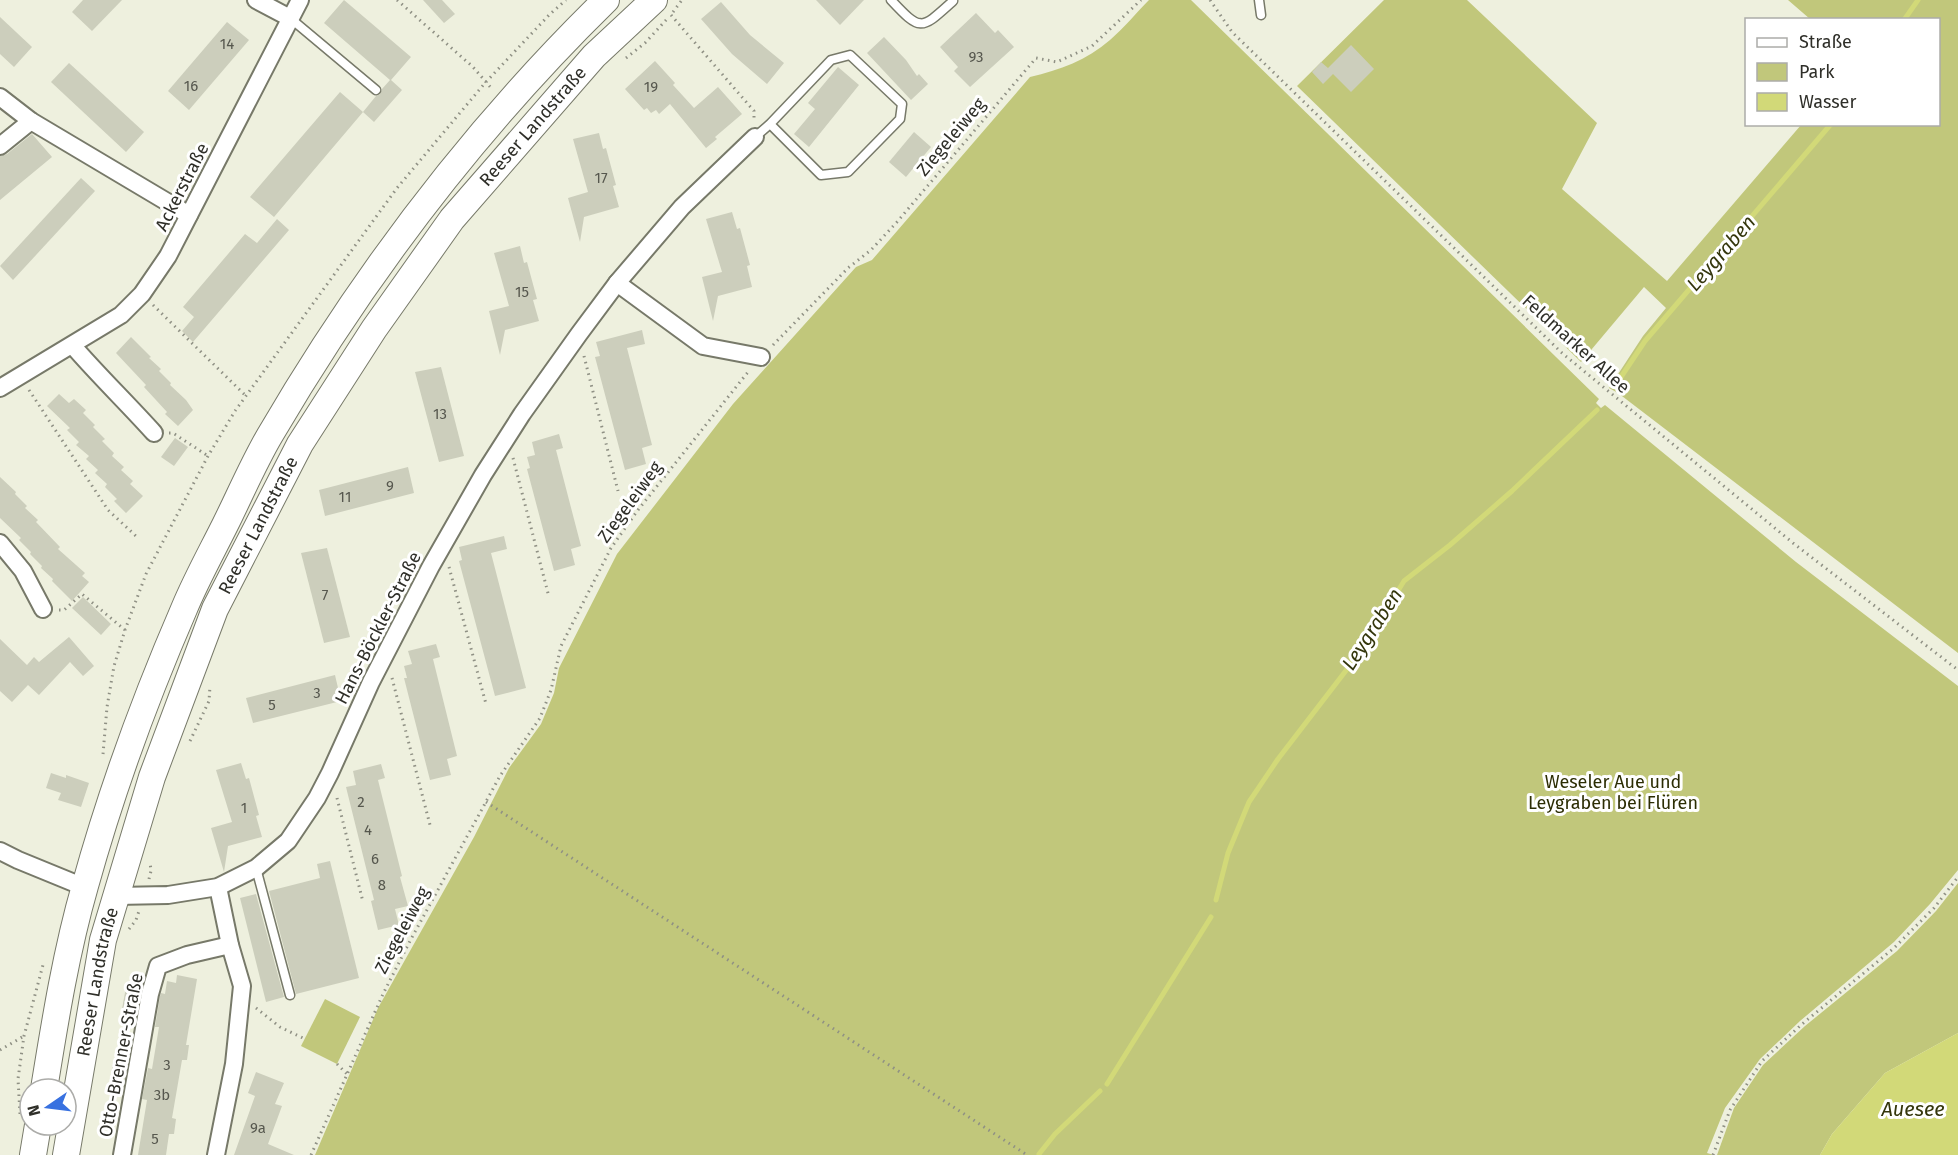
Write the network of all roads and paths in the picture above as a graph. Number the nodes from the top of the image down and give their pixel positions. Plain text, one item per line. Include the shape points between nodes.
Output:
1 (256, 0) edge
2 (300, 0) edge
3 (397, 0) edge
4 (606, 0) edge
5 (682, 0) edge
6 (891, 0) edge
7 (1141, 0) edge
8 (1210, 0) edge
9 (1259, 0) edge
10 (953, 1) edge
11 (662, 8) edge
12 (1261, 15) dead end
13 (291, 18) junction
14 (622, 61) dead end
15 (376, 90) dead end
16 (0, 97) edge
17 (507, 102) junction
18 (31, 121) junction
19 (770, 124) junction
20 (755, 138) junction
21 (0, 146) edge
22 (189, 215) junction
23 (617, 283) junction
24 (142, 294) junction
25 (579, 334) junction
26 (73, 346) junction
27 (760, 357) junction
28 (20, 376) junction
29 (0, 388) edge
30 (246, 396) dead end
31 (153, 433) joint
32 (507, 436) junction
33 (208, 456) dead end
34 (618, 491) dead end
35 (137, 537) dead end
36 (0, 543) edge
37 (443, 545) junction
38 (549, 597) dead end
39 (43, 609) joint
40 (125, 630) dead end
41 (386, 653) junction
42 (1958, 670) edge
43 (211, 680) dead end
44 (486, 704) dead end
45 (189, 743) dead end
46 (330, 773) junction
47 (486, 802) junction
48 (430, 825) dead end
49 (0, 851) edge
50 (149, 860) dead end
51 (256, 868) junction
52 (1958, 877) edge
53 (84, 887) junction
54 (218, 887) junction
55 (116, 896) junction
56 (144, 897) junction
57 (363, 902) dead end
58 (126, 933) dead end
59 (230, 945) junction
60 (242, 986) junction
61 (290, 995) dead end
62 (24, 1035) dead end
63 (305, 1039) dead end
64 (0, 1050) edge
65 (337, 1064) dead end
66 (348, 1075) junction
67 (46, 1077) edge
68 (36, 1137) edge
69 (33, 1155) edge
70 (66, 1155) edge
71 (122, 1155) edge
72 (216, 1155) edge
73 (311, 1155) edge
74 (1027, 1155) edge
75 (1713, 1155) edge

1 - 13 street
2 - 13 street, Ackerstraße
3 - 17 path
4 - 17 main road, Reeser Landstraße
5 - 11 path
6 - 10 lane via 915,24 922,25
7 - 27 path, Ziegeleiweg via 1092,46 1057,62 1036,58 871,250 848,268
8 - 42 path, Feldmarker Allee via 1232,32 1562,353 1793,543
9 - 12 lane
11 - 14 path via 645,43
11 - 20 path via 754,111
11 - 55 main road, Reeser Landstraße via 594,56 452,219 300,444 215,609 152,777
13 - 15 lane
13 - 22 street, Ackerstraße
16 - 18 street
17 - 53 main road, Reeser Landstraße via 424,204 350,305 268,437 161,663 119,775
18 - 21 street
18 - 22 street
19 - 19 lane via 831,60 850,55 902,104 900,119 848,172 821,175
19 - 20 lane
20 - 23 street, Hans-Böckler-Straße via 682,207
22 - 24 street, Ackerstraße
23 - 25 street, Hans-Böckler-Straße
23 - 27 street via 703,346
24 - 26 street, Ackerstraße via 121,315
24 - 30 path
25 - 32 street, Hans-Böckler-Straße
25 - 34 path
26 - 28 street, Ackerstraße
26 - 31 street
27 - 47 path, Ziegeleiweg via 611,548 561,646 540,718
28 - 29 street, Ackerstraße
28 - 35 path via 108,510
31 - 33 path via 173,433
32 - 37 street, Hans-Böckler-Straße
32 - 38 path
36 - 39 street via 23,571
37 - 41 street, Hans-Böckler-Straße
37 - 44 path
39 - 40 path via 64,610 82,594
41 - 46 street, Hans-Böckler-Straße
41 - 48 path
43 - 45 path via 209,701
46 - 51 street, Hans-Böckler-Straße via 288,841
46 - 57 path
47 - 66 path, Ziegeleiweg via 383,994
47 - 74 path
49 - 53 street
50 - 56 path via 151,871
51 - 54 street, Hans-Böckler-Straße
51 - 61 lane
52 - 75 path via 1894,948 1762,1061 1730,1110
53 - 55 main road
53 - 67 main road, Reeser Landstraße
54 - 56 street, Hans-Böckler-Straße
54 - 59 street
55 - 56 street, Hans-Böckler-Straße
55 - 70 main road, Reeser Landstraße via 103,940
56 - 58 path via 136,920
59 - 60 street
59 - 71 street, Otto-Brenner-Straße via 158,966
60 - 63 path via 254,1006 280,1027
60 - 72 street via 234,1064
62 - 64 path
65 - 66 path
66 - 73 path, Ziegeleiweg
68 - 69 main road

